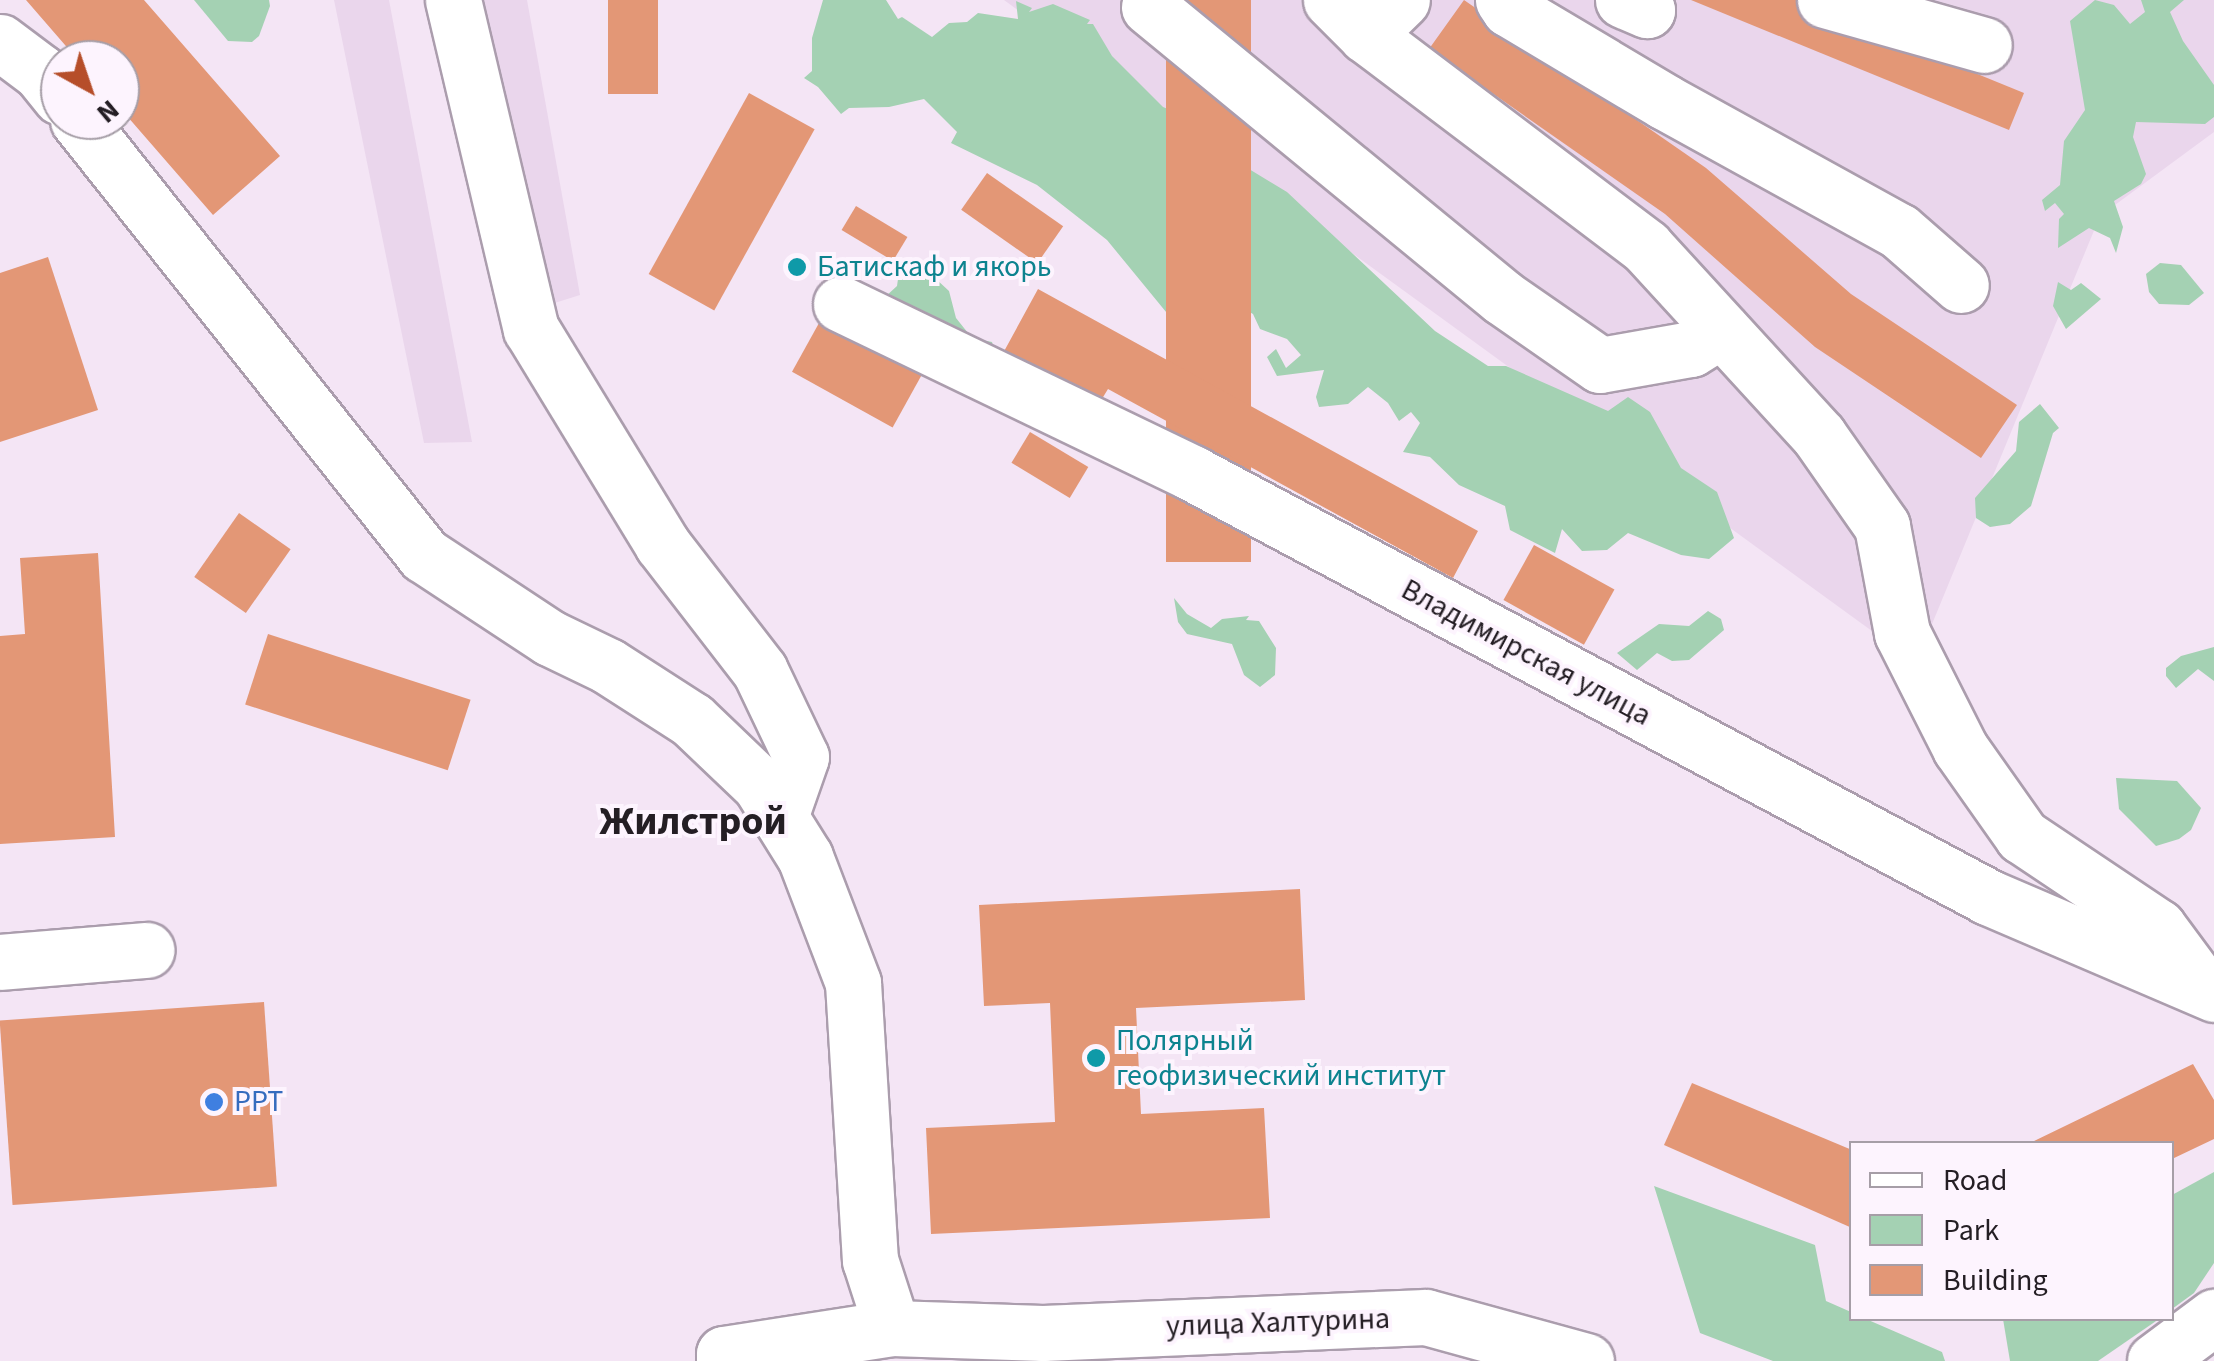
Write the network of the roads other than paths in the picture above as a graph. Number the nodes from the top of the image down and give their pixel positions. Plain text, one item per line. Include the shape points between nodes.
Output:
1 (19, 0) edge
2 (453, 0) edge
3 (1503, 0) edge
4 (1623, 0) edge
5 (1641, 0) edge
6 (1825, 0) edge
7 (1149, 7) dead end
8 (1366, 12) edge
9 (1984, 45) dead end
10 (33, 70) edge
11 (94, 140) edge
12 (1961, 285) dead end
13 (841, 304) dead end
14 (1722, 330) junction
15 (780, 817) junction
16 (147, 950) dead end
17 (0, 962) edge
18 (2210, 992) edge
19 (2214, 1317) edge
20 (892, 1328) junction
21 (1125, 1345) edge
22 (1495, 1350) edge
23 (724, 1361) edge
24 (1586, 1361) edge
25 (2155, 1361) edge

1 - 10 street
2 - 15 street via 530,329 662,544 760,671 801,758
3 - 12 street via 1666,102 1900,232
4 - 5 street via 1647,10
6 - 9 street
7 - 14 street via 1502,297 1600,365 1690,349
8 - 14 street via 1646,246
11 - 15 street via 424,555 692,720 760,785
13 - 18 street, Владимирская улица via 1192,472 1988,897
14 - 18 street via 1819,436 1882,526 1902,633 1960,748 2022,836 2158,927
15 - 20 street via 805,858 853,983 870,1260
16 - 17 street
19 - 25 street
20 - 21 street, улица Халтурина
20 - 23 street, улица Халтурина via 724,1354
21 - 22 street, улица Халтурина via 1426,1317
22 - 24 street, улица Халтурина

